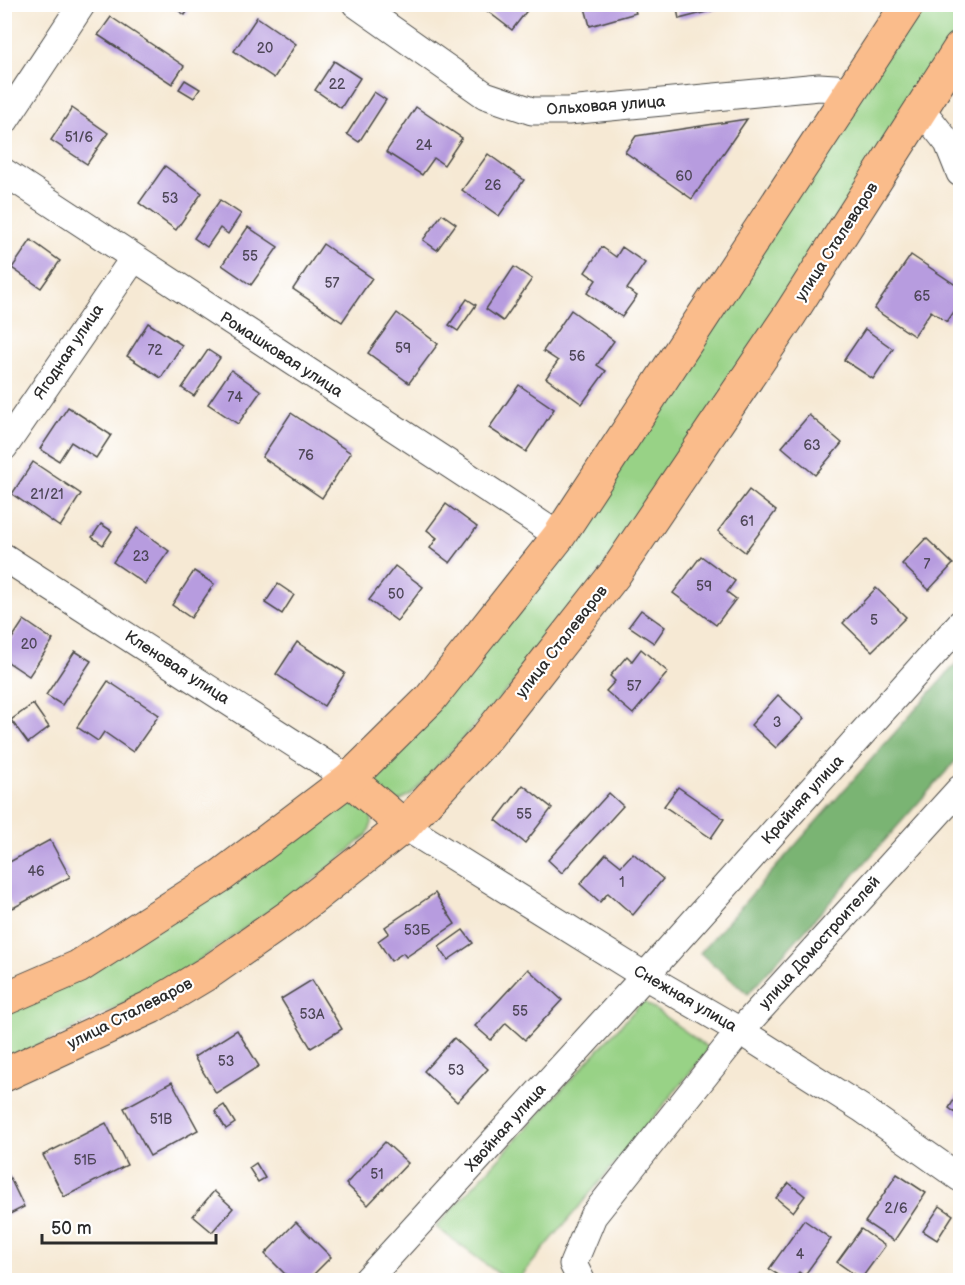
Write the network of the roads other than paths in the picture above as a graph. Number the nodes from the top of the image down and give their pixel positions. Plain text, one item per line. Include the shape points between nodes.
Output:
1 (82, 4) edge
2 (356, 4) edge
3 (908, 4) edge
4 (960, 48) edge
5 (849, 94) junction
6 (921, 109) junction
7 (4, 122) edge
8 (4, 172) edge
9 (960, 173) edge
10 (134, 258) junction
11 (4, 447) edge
12 (559, 536) junction
13 (4, 557) edge
14 (960, 624) edge
15 (349, 779) junction
16 (960, 790) edge
17 (404, 826) junction
18 (645, 976) junction
19 (4, 999) edge
20 (740, 1031) junction
21 (4, 1075) edge
22 (960, 1178) edge
23 (367, 1281) edge
24 (580, 1281) edge

1 - 7 street
2 - 5 street, Ольховая улица via 485,95 532,111 819,87
3 - 5 main road
4 - 6 main road, улица Сталеваров
5 - 12 main road
6 - 9 street via 948,143
6 - 17 main road, улица Сталеваров via 789,316 614,575 486,738
8 - 10 street, Ромашковая улица
10 - 11 street, Ягодная улица
10 - 12 street, Ромашковая улица
12 - 15 main road via 430,699
13 - 15 street, Кленовая улица
14 - 18 street, Крайняя улица
15 - 17 main road
15 - 19 main road via 222,875 154,919 78,967
16 - 20 street, улица Домостроителей
17 - 18 street, Снежная улица
17 - 21 main road, улица Сталеваров via 211,972 151,1006
18 - 20 street, Снежная улица
18 - 23 street, Хвойная улица
20 - 22 street, Снежная улица via 861,1108
20 - 24 street, улица Домостроителей via 593,1216 573,1264

